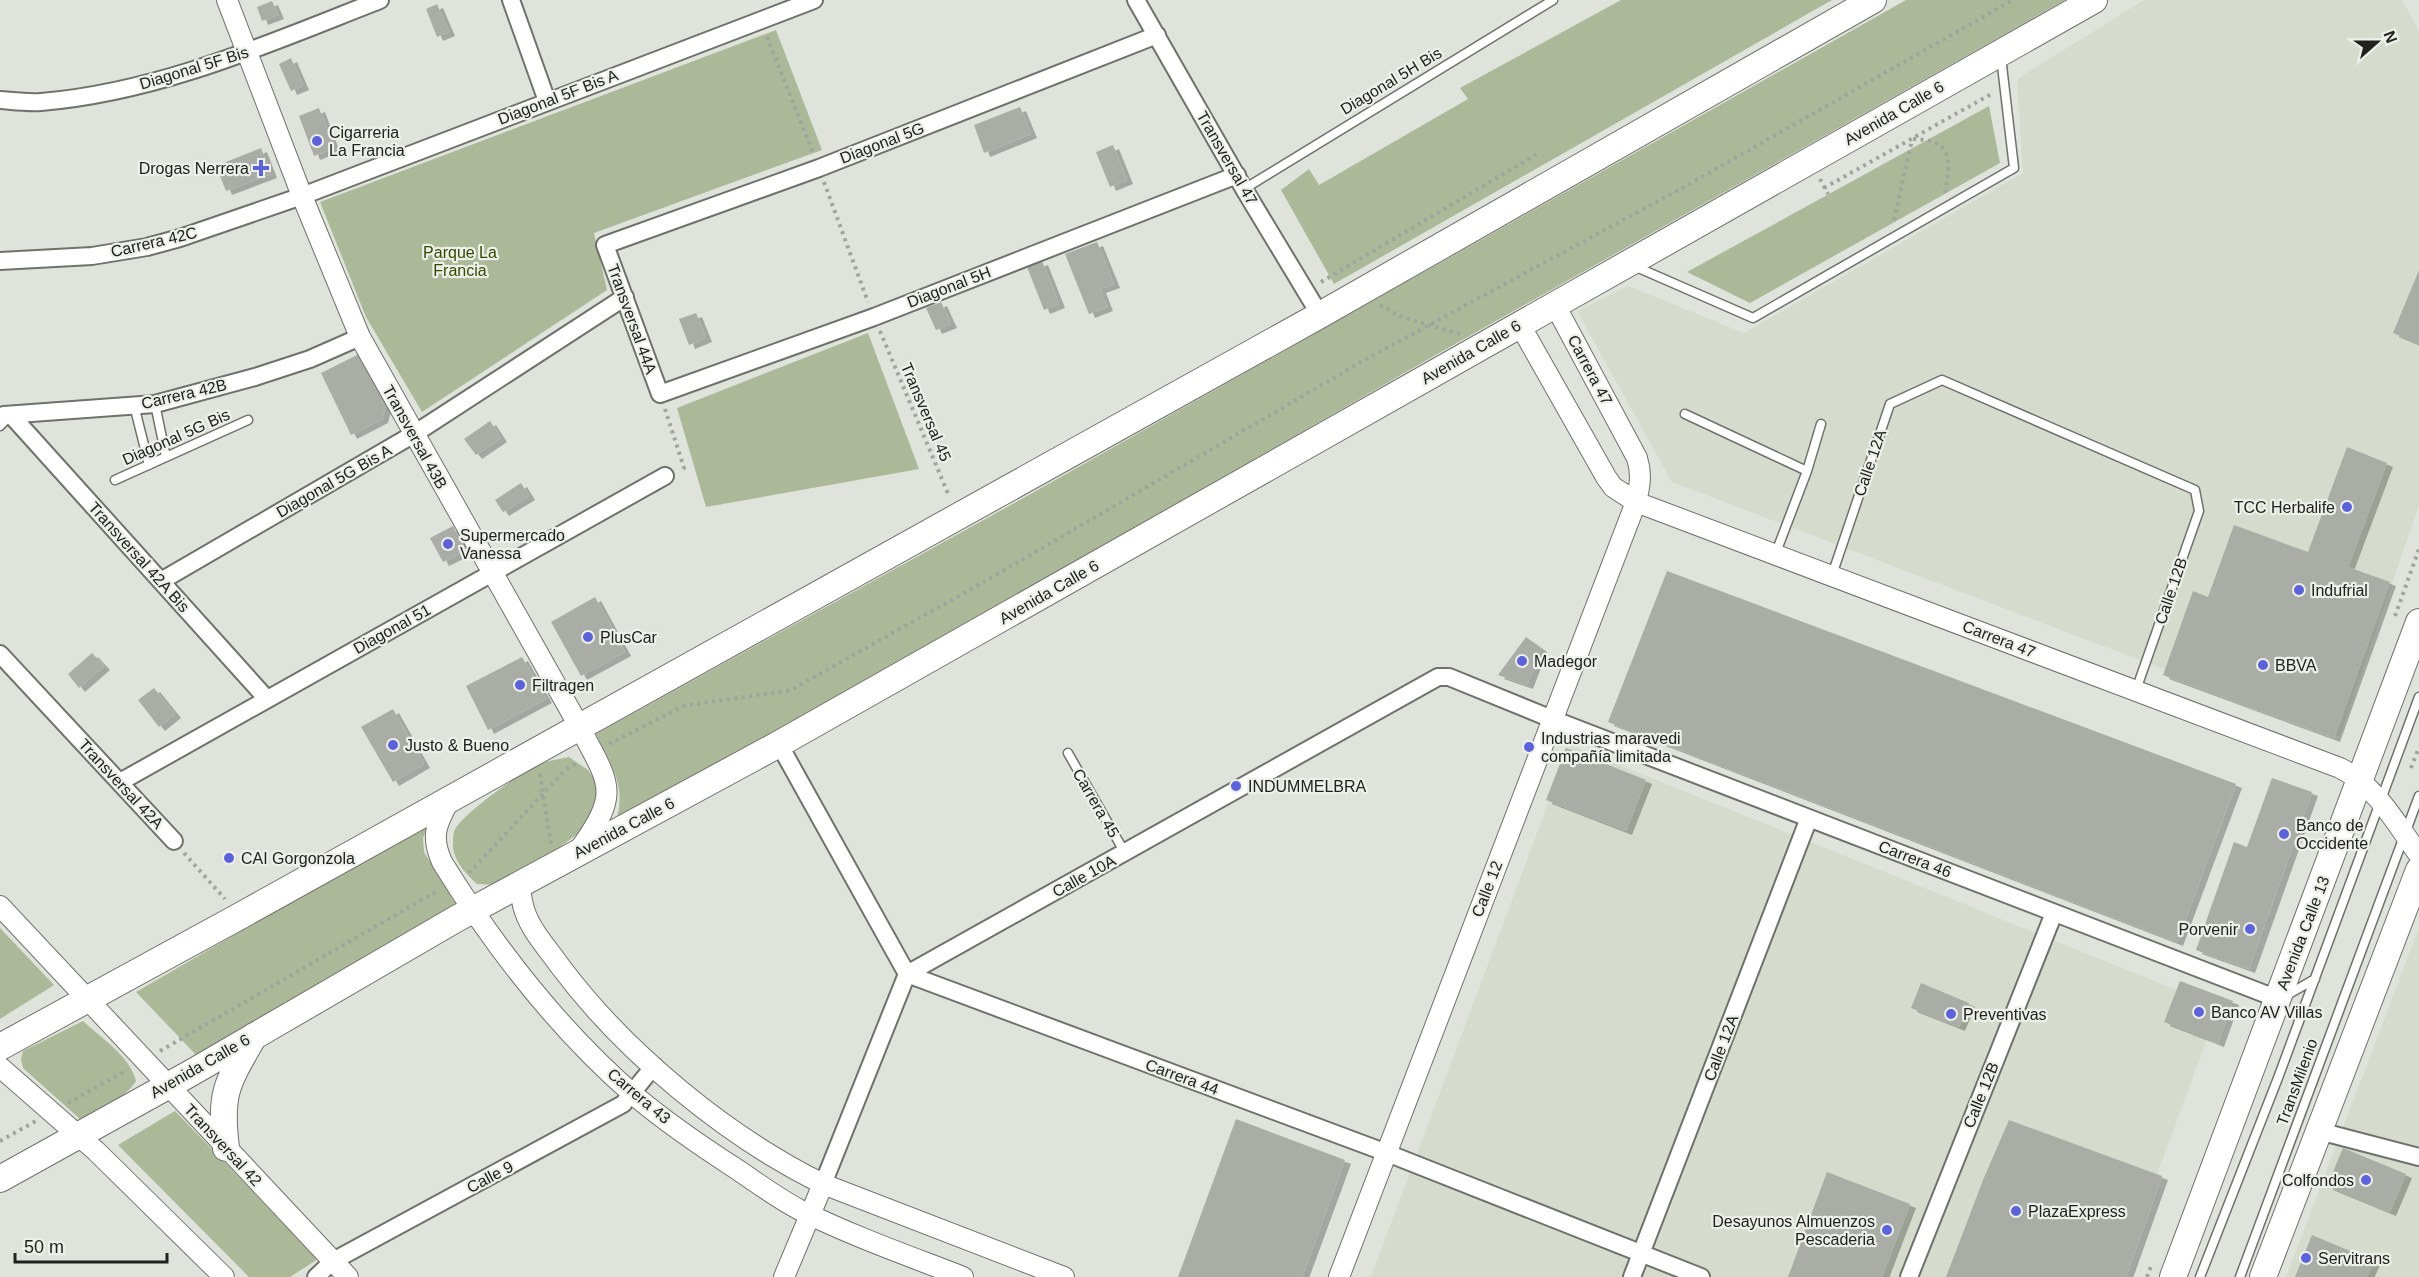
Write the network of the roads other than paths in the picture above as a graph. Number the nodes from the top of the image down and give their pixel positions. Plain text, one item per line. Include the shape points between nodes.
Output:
1 (227, 0) edge
2 (380, 0) edge
3 (511, 0) edge
4 (814, 0) edge
5 (1136, 0) edge
6 (1553, 0) edge
7 (1873, 0) edge
8 (2094, 0) edge
9 (1157, 35) junction
10 (247, 52) junction
11 (2001, 53) junction
12 (0, 100) edge
13 (547, 101) junction
14 (1240, 182) junction
15 (302, 196) junction
16 (605, 245) joint
17 (0, 261) edge
18 (1628, 264) junction
19 (625, 297) junction
20 (1555, 305) junction
21 (1320, 315) junction
22 (1520, 325) junction
23 (360, 337) junction
24 (660, 394) joint
25 (155, 404) junction
26 (134, 405) junction
27 (1685, 414) dead end
28 (4, 419) edge
29 (248, 420) dead end
30 (1821, 424) dead end
31 (414, 434) junction
32 (166, 457) junction
33 (149, 465) junction
34 (1807, 471) junction
35 (665, 476) road end
36 (115, 480) dead end
37 (2195, 490) joint
38 (1636, 502) junction
39 (1775, 555) junction
40 (492, 573) junction
41 (1832, 576) junction
42 (161, 581) junction
43 (2419, 622) edge
44 (0, 654) edge
45 (2136, 691) junction
46 (2419, 697) edge
47 (267, 699) junction
48 (1552, 719) junction
49 (579, 726) junction
50 (779, 744) junction
51 (1068, 753) dead end
52 (2361, 779) junction
53 (120, 782) junction
54 (2419, 796) edge
55 (450, 799) junction
56 (2380, 802) junction
57 (1809, 818) junction
58 (2404, 835) junction
59 (174, 841) road end
60 (1125, 853) junction
61 (2419, 855) edge
62 (565, 860) junction
63 (2419, 870) edge
64 (519, 885) junction
65 (0, 906) edge
66 (474, 909) junction
67 (2054, 913) junction
68 (907, 974) junction
69 (2315, 979) junction
70 (2278, 999) junction
71 (87, 1000) junction
72 (254, 1036) junction
73 (0, 1047) edge
74 (654, 1066) junction
75 (0, 1067) edge
76 (167, 1086) junction
77 (633, 1093) junction
78 (2319, 1131) junction
79 (78, 1135) junction
80 (226, 1148) junction
81 (1387, 1153) junction
82 (2419, 1157) edge
83 (0, 1179) edge
84 (823, 1184) junction
85 (810, 1214) junction
86 (1641, 1253) junction
87 (333, 1261) junction
88 (224, 1277) edge
89 (316, 1277) edge
90 (348, 1277) edge
91 (784, 1277) edge
92 (963, 1277) edge
93 (1064, 1277) edge
94 (1339, 1277) edge
95 (1632, 1277) edge
96 (1701, 1277) edge
97 (1909, 1277) edge
98 (2174, 1277) edge
99 (2200, 1277) edge
100 (2241, 1277) edge
101 (2264, 1277) edge

1 - 10 street, Transversal 43B
2 - 10 street, Diagonal 5F Bis
3 - 13 street
4 - 13 street, Diagonal 5F Bis A
5 - 9 street, Transversal 47
6 - 14 lane, Diagonal 5H Bis
7 - 21 main road
8 - 11 main road, Avenida Calle 6
9 - 14 street, Transversal 47
9 - 16 street, Diagonal 5G via 819,168
10 - 12 street, Diagonal 5F Bis via 172,78 110,92 39,102
10 - 15 street, Transversal 43B
11 - 18 main road, Avenida Calle 6
11 - 18 lane via 2014,168 1753,318
13 - 15 street, Diagonal 5F Bis A
14 - 21 street, Transversal 47
14 - 24 street, Diagonal 5H
15 - 17 street, Carrera 42C via 147,247 92,256
15 - 23 street, Transversal 43B
16 - 19 street, Transversal 44A
18 - 20 main road, Avenida Calle 6
19 - 24 street, Transversal 44A
19 - 31 street, Diagonal 5G Bis A
20 - 22 main road, Avenida Calle 6
20 - 38 street, Carrera 47 via 1637,458 1641,481
21 - 49 main road
22 - 38 street, Carrera 47 via 1606,477
22 - 50 main road, Avenida Calle 6
23 - 25 street, Carrera 42B via 255,377
23 - 31 street, Transversal 43B
25 - 26 street, Carrera 42B
25 - 32 lane
26 - 28 street, Carrera 42B
26 - 33 lane
27 - 34 lane
28 - 42 street, Transversal 42A Bis
29 - 32 lane, Diagonal 5G Bis
30 - 34 lane
31 - 40 street, Transversal 43B
31 - 42 street, Diagonal 5G Bis A
32 - 33 lane, Diagonal 5G Bis
33 - 36 lane, Diagonal 5G Bis
34 - 39 lane
35 - 40 street, Diagonal 51
37 - 41 lane, Calle 12A via 1942,380 1890,404
37 - 45 lane, Calle 12B via 2199,511
38 - 39 street, Carrera 47
38 - 48 street, Calle 12
39 - 41 street, Carrera 47
40 - 47 street, Diagonal 51
40 - 49 street, Transversal 43B
41 - 45 street, Carrera 47
42 - 47 street, Transversal 42A Bis
43 - 52 main road, Avenida Calle 13
44 - 53 street, Transversal 42A
45 - 52 street, Carrera 47
46 - 56 lane, TransMilenio
47 - 53 street, Diagonal 51
48 - 57 street, Carrera 46
48 - 60 street, Calle 10A via 1449,677 1438,677
48 - 81 street, Calle 12
49 - 55 main road
49 - 62 street, Transversal 43B via 600,767 608,795 601,820
50 - 62 main road, Avenida Calle 6
50 - 68 street
51 - 60 lane, Carrera 45
52 - 56 street
52 - 70 main road, Avenida Calle 13
53 - 59 street, Transversal 42A
54 - 58 lane, TransMilenio
55 - 66 street, Carrera 43 via 437,824 435,843 442,862
55 - 71 main road
56 - 58 street
56 - 69 lane, TransMilenio
57 - 67 street, Carrera 46
57 - 86 street, Calle 12A
58 - 61 street
58 - 100 lane, TransMilenio
60 - 68 street, Calle 10A
62 - 64 main road, Avenida Calle 6
63 - 78 main road
64 - 66 main road, Avenida Calle 6
64 - 74 street, Carrera 43 via 526,913 540,940 594,1007
65 - 71 street, Transversal 42
66 - 72 main road, Avenida Calle 6
66 - 77 street, Carrera 43 via 557,1019
67 - 70 street, Carrera 46
67 - 97 street, Calle 12B
68 - 81 street, Carrera 44
68 - 84 street
69 - 70 lane
69 - 99 lane, TransMilenio
70 - 98 main road, Avenida Calle 13
71 - 73 main road
71 - 76 street, Transversal 42
72 - 76 main road, Avenida Calle 6
72 - 80 main road via 225,1092
74 - 77 street, Calle 9
74 - 84 street, Carrera 43 via 760,1150
75 - 79 street
76 - 79 main road, Avenida Calle 6
76 - 80 street, Transversal 42
77 - 85 street, Carrera 43 via 713,1154
77 - 87 street, Calle 9 via 623,1104
78 - 82 street
78 - 101 main road
79 - 83 main road, Avenida Calle 6
79 - 88 street
80 - 87 street, Transversal 42
81 - 86 street, Carrera 44
81 - 94 street, Calle 12
84 - 85 street
84 - 93 street, Carrera 43
85 - 91 street
85 - 92 street, Carrera 43
86 - 95 street, Calle 12A
86 - 96 street, Carrera 44
87 - 89 street, Calle 9
87 - 90 street, Transversal 42

